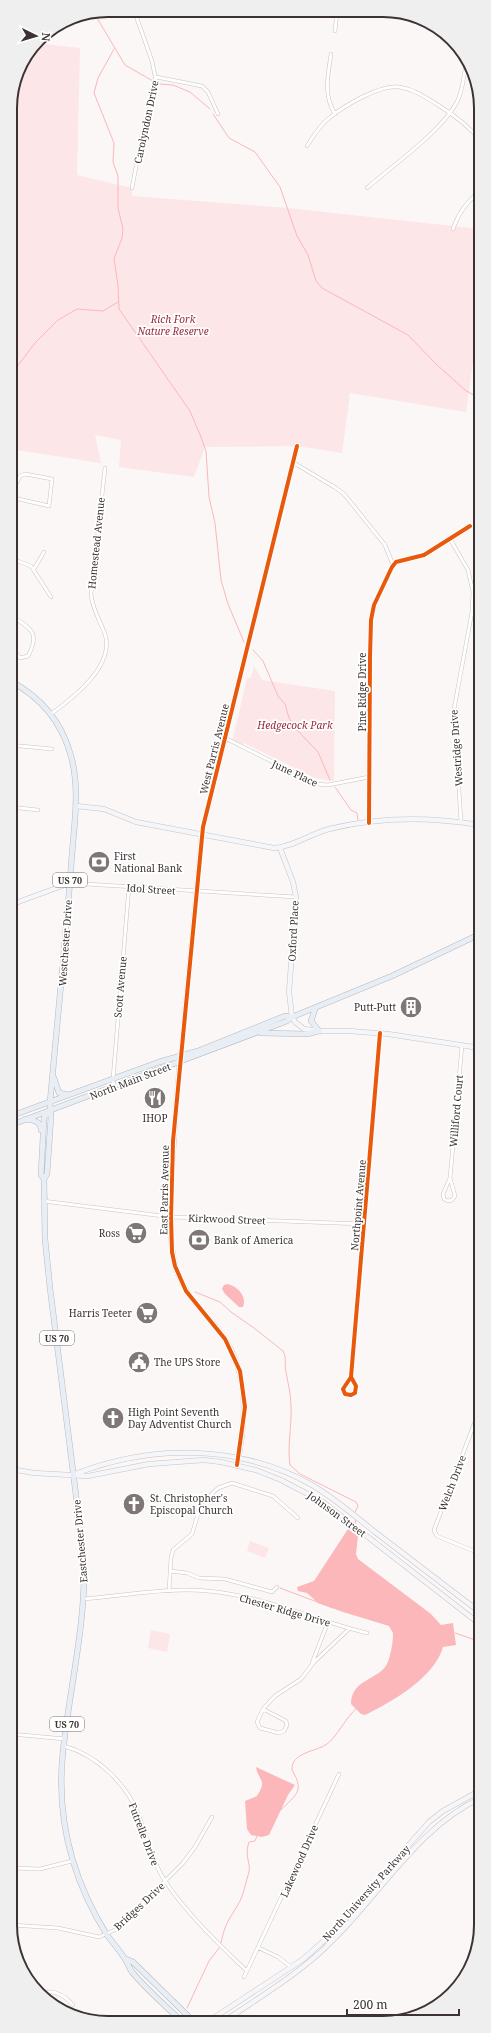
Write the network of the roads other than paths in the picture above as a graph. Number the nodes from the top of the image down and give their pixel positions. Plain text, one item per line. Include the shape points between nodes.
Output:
1 (136, 17) edge
2 (336, 17) edge
3 (335, 31) dead end
4 (331, 54) dead end
5 (465, 68) edge
6 (156, 77) junction
7 (450, 112) junction
8 (218, 114) dead end
9 (335, 114) junction
10 (474, 133) edge
11 (307, 146) dead end
12 (132, 188) dead end
13 (367, 188) dead end
14 (474, 196) edge
15 (453, 229) dead end
16 (297, 446) dead end
17 (294, 463) junction
18 (105, 468) dead end
19 (17, 484) edge
20 (17, 499) edge
21 (470, 526) dead end
22 (450, 539) junction
23 (44, 552) dead end
24 (17, 560) edge
25 (393, 565) junction
26 (34, 569) junction
27 (51, 597) dead end
28 (17, 619) edge
29 (17, 656) edge
30 (17, 686) edge
31 (51, 714) junction
32 (225, 738) junction
33 (17, 746) edge
34 (52, 749) dead end
35 (369, 777) junction
36 (76, 806) junction
37 (17, 808) edge
38 (38, 810) dead end
39 (461, 822) junction
40 (369, 823) junction
41 (474, 824) edge
42 (202, 834) junction
43 (280, 848) junction
44 (70, 883) junction
45 (129, 887) junction
46 (197, 892) junction
47 (296, 897) junction
48 (17, 902) edge
49 (474, 937) edge
50 (315, 1009) junction
51 (292, 1017) junction
52 (320, 1031) junction
53 (256, 1033) junction
54 (380, 1033) junction
55 (462, 1045) junction
56 (474, 1047) edge
57 (180, 1058) junction
58 (54, 1064) junction
59 (113, 1079) junction
60 (114, 1087) junction
61 (72, 1095) junction
62 (50, 1103) junction
63 (50, 1110) junction
64 (17, 1114) edge
65 (24, 1119) junction
66 (17, 1122) edge
67 (42, 1142) junction
68 (450, 1178) junction
69 (44, 1179) junction
70 (43, 1201) junction
71 (171, 1217) junction
72 (364, 1224) junction
73 (351, 1377) junction
74 (474, 1424) edge
75 (239, 1457) junction
76 (237, 1465) junction
77 (17, 1470) edge
78 (73, 1475) junction
79 (298, 1518) dead end
80 (474, 1551) edge
81 (170, 1572) junction
82 (277, 1587) dead end
83 (169, 1591) junction
84 (84, 1599) junction
85 (474, 1608) edge
86 (474, 1619) edge
87 (328, 1622) junction
88 (349, 1628) junction
89 (367, 1633) dead end
90 (311, 1666) junction
91 (263, 1709) junction
92 (17, 1735) edge
93 (65, 1739) junction
94 (64, 1746) junction
95 (339, 1774) dead end
96 (474, 1794) edge
97 (474, 1802) edge
98 (212, 1817) dead end
99 (72, 1861) junction
100 (17, 1868) edge
101 (165, 1881) junction
102 (17, 1925) edge
103 (106, 1934) junction
104 (259, 1948) junction
105 (126, 1960) junction
106 (291, 1967) junction
107 (247, 1971) junction
108 (244, 1977) dead end
109 (47, 1992) edge
110 (73, 2006) dead end
111 (176, 2016) edge
112 (188, 2016) edge
113 (218, 2016) edge
114 (232, 2016) edge

1 - 6 street, Carolyndon Drive
2 - 3 street
4 - 9 street via 327,88 330,106
5 - 7 street via 462,88
6 - 8 street via 202,86 208,92
6 - 12 street, Carolyndon Drive
7 - 9 street via 413,90 398,86 385,87 369,93
7 - 10 street
7 - 13 street via 410,153
9 - 11 street via 327,120
14 - 15 street via 460,212
16 - 17 street, West Parris Avenue
17 - 25 street via 344,494 385,545
17 - 32 street, West Parris Avenue
18 - 31 street, Homestead Avenue via 91,594 92,605 105,635 106,648 99,666 86,685
19 - 20 street via 22,475 52,479 49,506
21 - 22 street
22 - 25 street via 424,555
22 - 39 street, Westridge Drive via 466,566 473,592 454,702
23 - 26 street
24 - 26 street
25 - 35 street, Pine Ridge Drive via 374,605 371,620
26 - 27 street
28 - 29 street via 33,633 33,646 28,656 21,658
30 - 31 main road, Westchester Drive / US 70 via 33,696
31 - 36 main road, Westchester Drive / US 70 via 63,734 72,758
32 - 35 street, June Place via 317,784 328,785
32 - 42 street, West Parris Avenue
33 - 34 street
35 - 40 street, Pine Ridge Drive
36 - 42 main road via 97,807 136,822
36 - 44 main road, Westchester Drive / US 70
37 - 38 street
39 - 40 main road via 419,819
39 - 41 main road
40 - 43 main road via 329,829
42 - 43 main road
42 - 46 main road, West Parris Avenue
43 - 47 main road, Oxford Place
44 - 45 street, Idol Street
44 - 48 main road, Idol Street
44 - 58 main road, Westchester Drive / US 70
45 - 46 street, Idol Street
45 - 59 street, Scott Avenue
46 - 47 street, Idol Street
46 - 57 main road, West Parris Avenue
47 - 51 main road, Oxford Place via 289,992
49 - 50 main road, North Main Street
50 - 51 main road, North Main Street
50 - 52 main road via 311,1021
51 - 52 main road via 304,1029
51 - 53 main road, North Main Street
51 - 57 main road, North Main Street via 284,1016
52 - 53 main road via 307,1034
52 - 54 main road
53 - 57 main road, North Main Street
54 - 55 main road
54 - 72 street, Northpoint Avenue
55 - 56 main road
55 - 68 street, Williford Court
57 - 59 main road, North Main Street
57 - 60 main road, North Main Street
57 - 71 main road, East Parris Avenue via 173,1141
58 - 61 main road via 57,1089 62,1094
58 - 62 main road, Westchester Drive / US 70
59 - 60 street, Scott Avenue
59 - 61 main road, North Main Street
60 - 63 main road, North Main Street
61 - 62 main road, North Main Street
62 - 63 main road, Westchester Drive / US 70
62 - 64 main road, North Main Street
63 - 65 main road, North Main Street
63 - 67 main road, Eastchester Drive / US 70 via 44,1118
63 - 69 main road, Eastchester Drive / US 70 via 47,1174
65 - 66 main road, North Main Street
65 - 67 main road via 34,1120 40,1125
67 - 69 main road, Eastchester Drive / US 70 via 41,1175
68 - 68 street, Williford Court via 455,1196 448,1201 442,1194
69 - 70 main road, Eastchester Drive / US 70
70 - 71 street, Kirkwood Street
70 - 78 main road, Eastchester Drive / US 70 via 50,1288
71 - 72 street, Kirkwood Street
71 - 75 main road, East Parris Avenue via 172,1252 180,1280 195,1304 225,1339 240,1371 245,1408
72 - 73 street, Northpoint Avenue
73 - 73 street, Northpoint Avenue via 356,1388 355,1393 349,1395 345,1394 343,1389
74 - 80 street, Welch Drive via 434,1530 437,1536
75 - 76 main road, East Parris Avenue
75 - 78 main road, Johnson Street via 209,1453 168,1454 114,1462
75 - 85 main road, Johnson Street via 294,1477 327,1495
76 - 78 main road, Johnson Street via 190,1460 142,1465 95,1475
76 - 86 main road, Johnson Street via 282,1480 323,1502
77 - 78 main road, Johnson Street
78 - 84 main road, Eastchester Drive / US 70 via 84,1559
79 - 81 street via 273,1496 237,1484 224,1485 201,1504 192,1534 173,1550
81 - 82 street via 187,1573 199,1578 225,1579 272,1592
81 - 83 street
83 - 84 street, Chester Ridge Drive
83 - 87 street, Chester Ridge Drive via 226,1593
84 - 93 main road, Eastchester Drive / US 70
87 - 88 street, Chester Ridge Drive
87 - 90 street
88 - 89 street, Chester Ridge Drive
88 - 90 street
90 - 91 street via 301,1679 276,1696
91 - 91 street via 257,1722 260,1728 279,1733 284,1731 286,1721
92 - 93 street
93 - 94 main road, Eastchester Drive / US 70
94 - 99 main road, Eastchester Drive / US 70 via 62,1800
94 - 101 street, Futrelle Drive via 98,1763 125,1790 139,1815 151,1853
95 - 104 street, Lakewood Drive
96 - 106 main road, North University Parkway via 443,1811 430,1822 327,1938
97 - 114 main road, North University Parkway via 453,1813 429,1832 347,1926 313,1959
98 - 101 street, Bridges Drive via 191,1854
99 - 100 street via 40,1869
99 - 103 main road, Eastchester Drive / US 70 via 83,1890
101 - 103 street, Bridges Drive via 117,1929
101 - 107 street, Futrelle Drive via 216,1943
102 - 103 street, Bridges Drive via 58,1928 95,1936
103 - 105 main road, Eastchester Drive / US 70
104 - 106 street
104 - 107 street, Lakewood Drive
105 - 111 main road, Eastchester Drive / US 70 via 133,1973
105 - 112 main road, Eastchester Drive / US 70 via 133,1962
106 - 113 main road, North University Parkway
107 - 108 street, Lakewood Drive
109 - 110 street via 60,1994 69,1999

